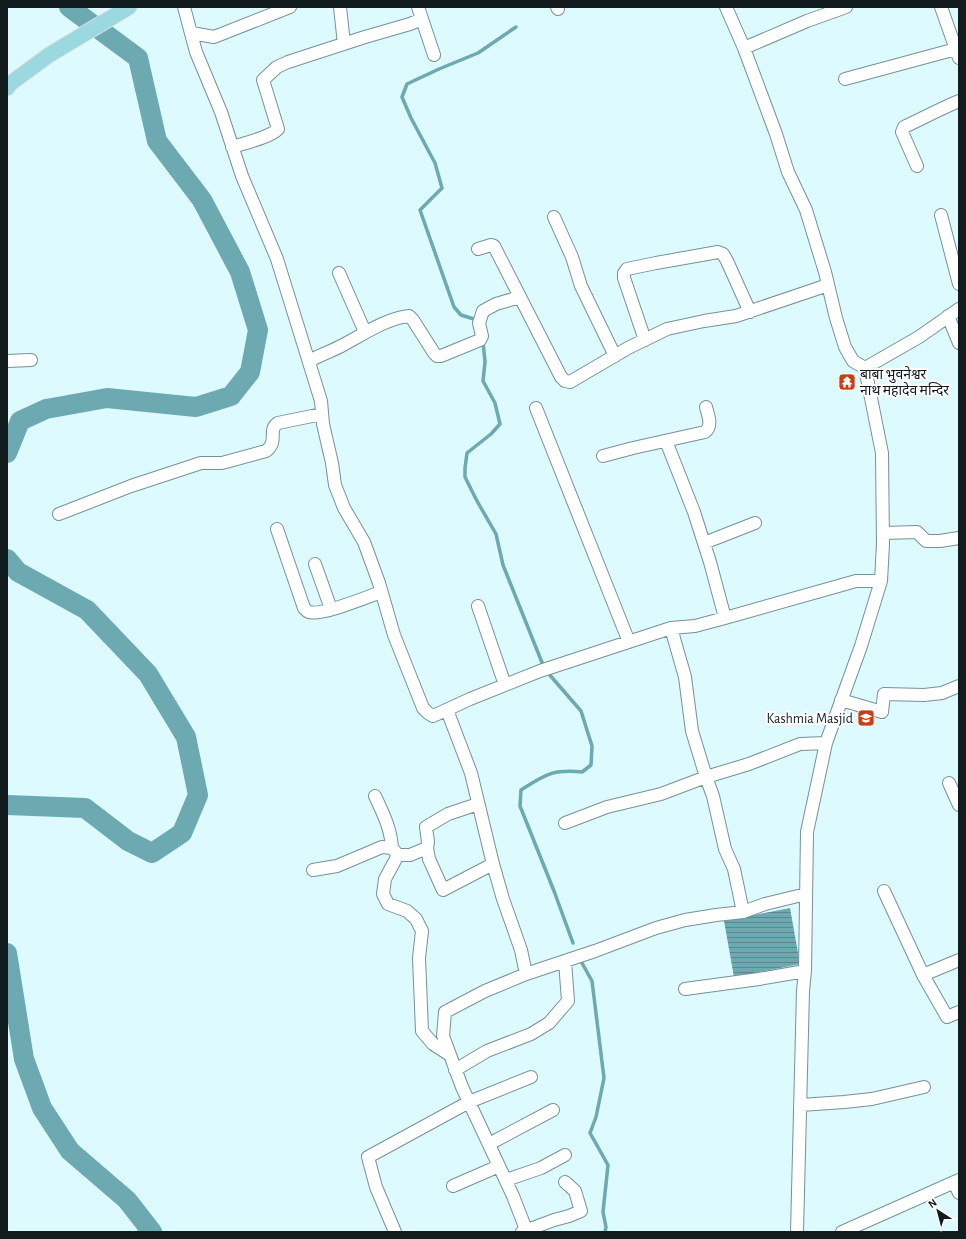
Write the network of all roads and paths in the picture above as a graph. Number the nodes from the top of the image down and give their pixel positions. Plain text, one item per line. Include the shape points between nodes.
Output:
1 (184, 7) edge
2 (290, 7) edge
3 (340, 7) edge
4 (726, 7) edge
5 (846, 7) edge
6 (941, 7) edge
7 (128, 8) edge
8 (420, 13) edge
9 (192, 33) junction
10 (344, 44) junction
11 (744, 48) junction
12 (957, 53) edge
13 (434, 55) dead end
14 (845, 79) dead end
15 (7, 88) edge
16 (959, 101) edge
17 (232, 147) junction
18 (917, 166) dead end
19 (941, 215) dead end
20 (554, 217) dead end
21 (478, 249) dead end
22 (340, 273) dead end
23 (959, 284) edge
24 (828, 285) junction
25 (520, 297) junction
26 (959, 309) edge
27 (750, 312) junction
28 (948, 316) junction
29 (365, 332) junction
30 (645, 340) junction
31 (959, 343) edge
32 (615, 356) junction
33 (31, 360) dead end
34 (7, 361) edge
35 (309, 361) junction
36 (865, 368) junction
37 (706, 407) dead end
38 (536, 408) dead end
39 (322, 414) junction
40 (666, 442) junction
41 (603, 456) dead end
42 (59, 514) dead end
43 (755, 523) dead end
44 (277, 528) dead end
45 (883, 533) junction
46 (959, 538) edge
47 (704, 543) junction
48 (315, 564) dead end
49 (881, 581) junction
50 (381, 592) junction
51 (478, 606) dead end
52 (331, 609) junction
53 (725, 618) junction
54 (671, 628) junction
55 (629, 642) junction
56 (505, 685) junction
57 (959, 686) edge
58 (841, 700) junction
59 (447, 710) junction
60 (826, 743) junction
61 (706, 777) junction
62 (949, 783) dead end
63 (375, 796) dead end
64 (478, 804) junction
65 (959, 805) edge
66 (565, 823) dead end
67 (426, 848) junction
68 (395, 852) junction
69 (494, 864) junction
70 (313, 870) dead end
71 (884, 891) dead end
72 (806, 894) junction
73 (743, 912) junction
74 (959, 960) edge
75 (565, 961) junction
76 (805, 971) junction
77 (526, 974) junction
78 (923, 975) junction
79 (685, 989) dead end
80 (959, 1012) edge
81 (450, 1055) junction
82 (455, 1070) junction
83 (531, 1077) dead end
84 (924, 1087) dead end
85 (469, 1102) junction
86 (801, 1105) junction
87 (553, 1110) dead end
88 (489, 1144) junction
89 (565, 1155) dead end
90 (499, 1166) junction
91 (506, 1180) junction
92 (565, 1182) dead end
93 (957, 1185) edge
94 (453, 1186) dead end
95 (525, 1231) edge
96 (394, 1232) edge
97 (797, 1232) edge
98 (842, 1232) edge

1 - 9 street
2 - 9 street via 214,37
3 - 10 street
4 - 11 street
5 - 11 street
6 - 12 street
7 - 15 main road via 49,55
8 - 10 street via 410,24
8 - 13 street
9 - 17 street via 196,52 221,112
10 - 17 street via 288,62 263,80 278,129
11 - 24 street via 788,172 806,210
12 - 14 street
16 - 18 street via 902,129
17 - 35 street via 277,259
19 - 23 street
20 - 32 street via 572,257 581,286
21 - 25 street via 494,246
22 - 29 street
24 - 27 street
24 - 36 street via 845,347 853,361
25 - 29 street via 483,310 479,323 482,336 480,340 441,356 434,353 409,316
25 - 32 street via 565,381 570,382
26 - 28 street
27 - 30 street via 667,329
27 - 30 street via 727,260 718,252 627,269 624,278
28 - 31 street
28 - 36 street
29 - 35 street
30 - 32 street
33 - 34 street
35 - 39 street via 321,400
36 - 45 street via 882,453
37 - 40 street via 710,425 708,430
38 - 55 street
39 - 42 street via 275,425 274,442 266,451 222,463 201,464 131,486
39 - 50 street via 335,485 344,508 364,542
40 - 41 street
40 - 47 street
43 - 47 street
44 - 52 street via 304,608 311,612
45 - 46 street via 917,532 926,541
45 - 49 street
47 - 53 street
48 - 52 street
49 - 53 street via 856,581
49 - 58 street
50 - 52 street
50 - 59 street via 394,634 423,708 433,716
51 - 56 street
53 - 54 street via 694,626
54 - 55 street
54 - 61 street via 685,677 692,730
55 - 56 street
56 - 59 street
57 - 58 street via 942,693 924,695 884,694 882,712
58 - 60 street
59 - 64 street via 471,773
60 - 61 street via 800,744
60 - 72 street via 807,832
61 - 66 street via 661,794 607,808
61 - 73 street via 725,849 734,869
62 - 65 street
63 - 68 street via 385,817
64 - 67 street via 448,814 426,827
64 - 69 street
67 - 68 street via 410,855
67 - 69 street via 442,890
68 - 70 street via 382,847 337,866
68 - 81 street via 385,879 383,894 388,904 407,911 416,919 422,931 419,958 422,1031 433,1044
69 - 77 street
71 - 78 street
72 - 73 street
72 - 76 street
73 - 75 street via 685,920
74 - 78 street
75 - 77 street
75 - 82 street via 568,1001 550,1023 531,1034 487,1051
76 - 79 street
76 - 86 street
77 - 81 street via 484,991 445,1012 443,1036
78 - 80 street via 947,1017
81 - 82 street
82 - 85 street
83 - 85 street
84 - 86 street via 872,1099
85 - 88 street
85 - 96 street via 368,1157 376,1187
86 - 97 street
87 - 88 street
88 - 90 street
89 - 91 street via 541,1168
90 - 91 street
90 - 94 street
91 - 95 street
92 - 95 street via 575,1192 581,1210
93 - 98 street

